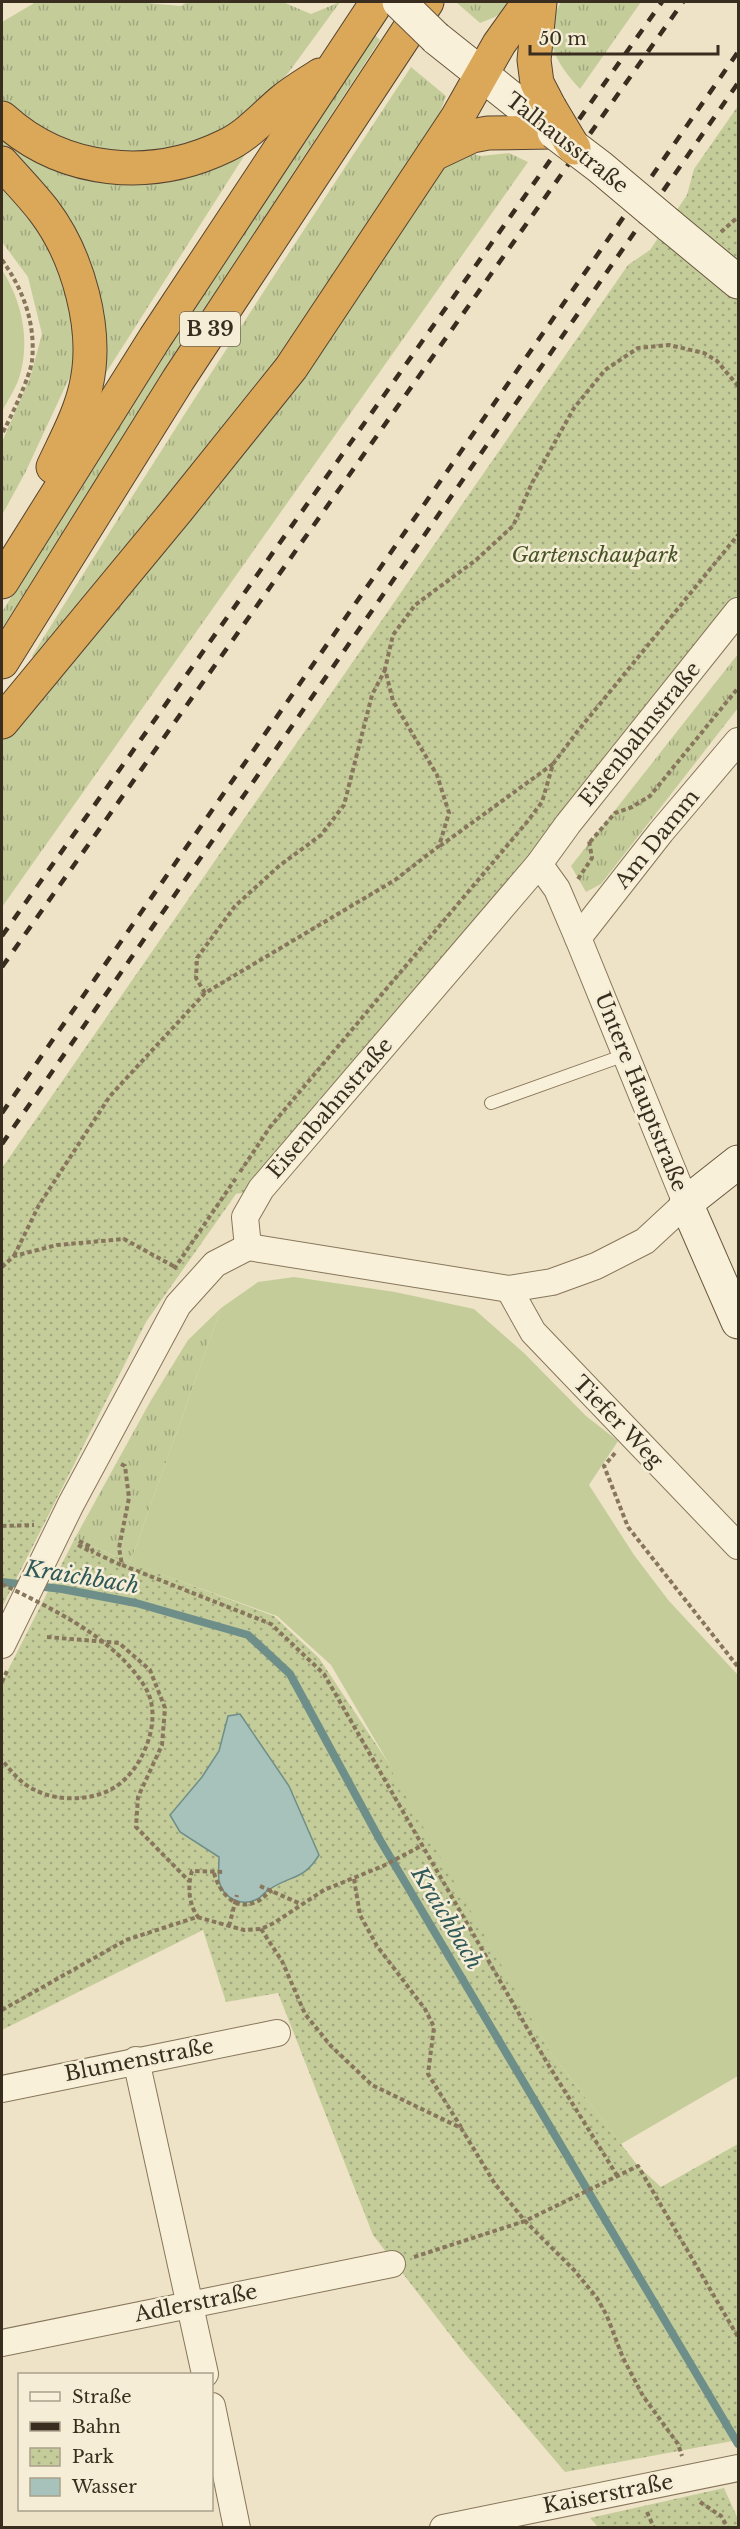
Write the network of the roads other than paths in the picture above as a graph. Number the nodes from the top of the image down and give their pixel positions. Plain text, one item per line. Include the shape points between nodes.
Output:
1 (377, 2) edge
2 (399, 2) edge
3 (427, 2) edge
4 (538, 2) edge
5 (334, 65) junction
6 (481, 75) junction
7 (2, 118) edge
8 (559, 130) junction
9 (434, 154) junction
10 (2, 163) edge
11 (738, 282) edge
12 (2, 574) edge
13 (2, 582) edge
14 (738, 611) edge
15 (2, 662) edge
16 (2, 722) edge
17 (738, 741) edge
18 (539, 864) junction
19 (578, 938) junction
20 (625, 1055) junction
21 (491, 1103) dead end
22 (738, 1162) edge
23 (686, 1203) junction
24 (248, 1247) junction
25 (509, 1289) junction
26 (738, 1322) edge
27 (738, 1546) edge
28 (2, 1645) edge
29 (277, 2033) dead end
30 (136, 2060) junction
31 (2, 2089) edge
32 (392, 2264) road end
33 (190, 2304) junction
34 (2, 2343) edge
35 (205, 2373) edge
36 (213, 2411) edge
37 (730, 2470) edge
38 (237, 2528) edge
39 (443, 2528) edge

1 - 5 highway, B 39
2 - 6 main road, Talhausstraße, bridge
3 - 15 highway, B 39 via 184,370
4 - 6 highway via 524,9
4 - 8 highway via 534,60 537,83
5 - 7 highway via 225,146 154,168 94,165 62,156 34,143
5 - 13 highway, B 39 via 155,338
6 - 8 main road, Talhausstraße
6 - 9 highway
8 - 9 highway via 472,136
8 - 11 main road, Talhausstraße, bridge
9 - 16 highway via 291,368
10 - 12 highway via 45,213 68,254 83,290 91,359 78,414
14 - 18 street, Eisenbahnstraße
17 - 19 street, Am Damm
18 - 19 street, Untere Hauptstraße via 557,889
18 - 24 street, Eisenbahnstraße via 261,1189 245,1217
19 - 20 street, Untere Hauptstraße
20 - 21 lane
20 - 23 street, Untere Hauptstraße
22 - 23 main road
23 - 25 street via 645,1241 596,1266 552,1282
23 - 26 main road, Untere Hauptstraße
24 - 25 street
24 - 28 street via 215,1264 178,1305
25 - 27 street, Tiefer Weg via 533,1332
29 - 30 street, Blumenstraße
30 - 31 street, Blumenstraße
30 - 33 street
32 - 33 street, Adlerstraße
33 - 34 street, Adlerstraße
33 - 35 street
36 - 38 street
37 - 39 street, Kaiserstraße

